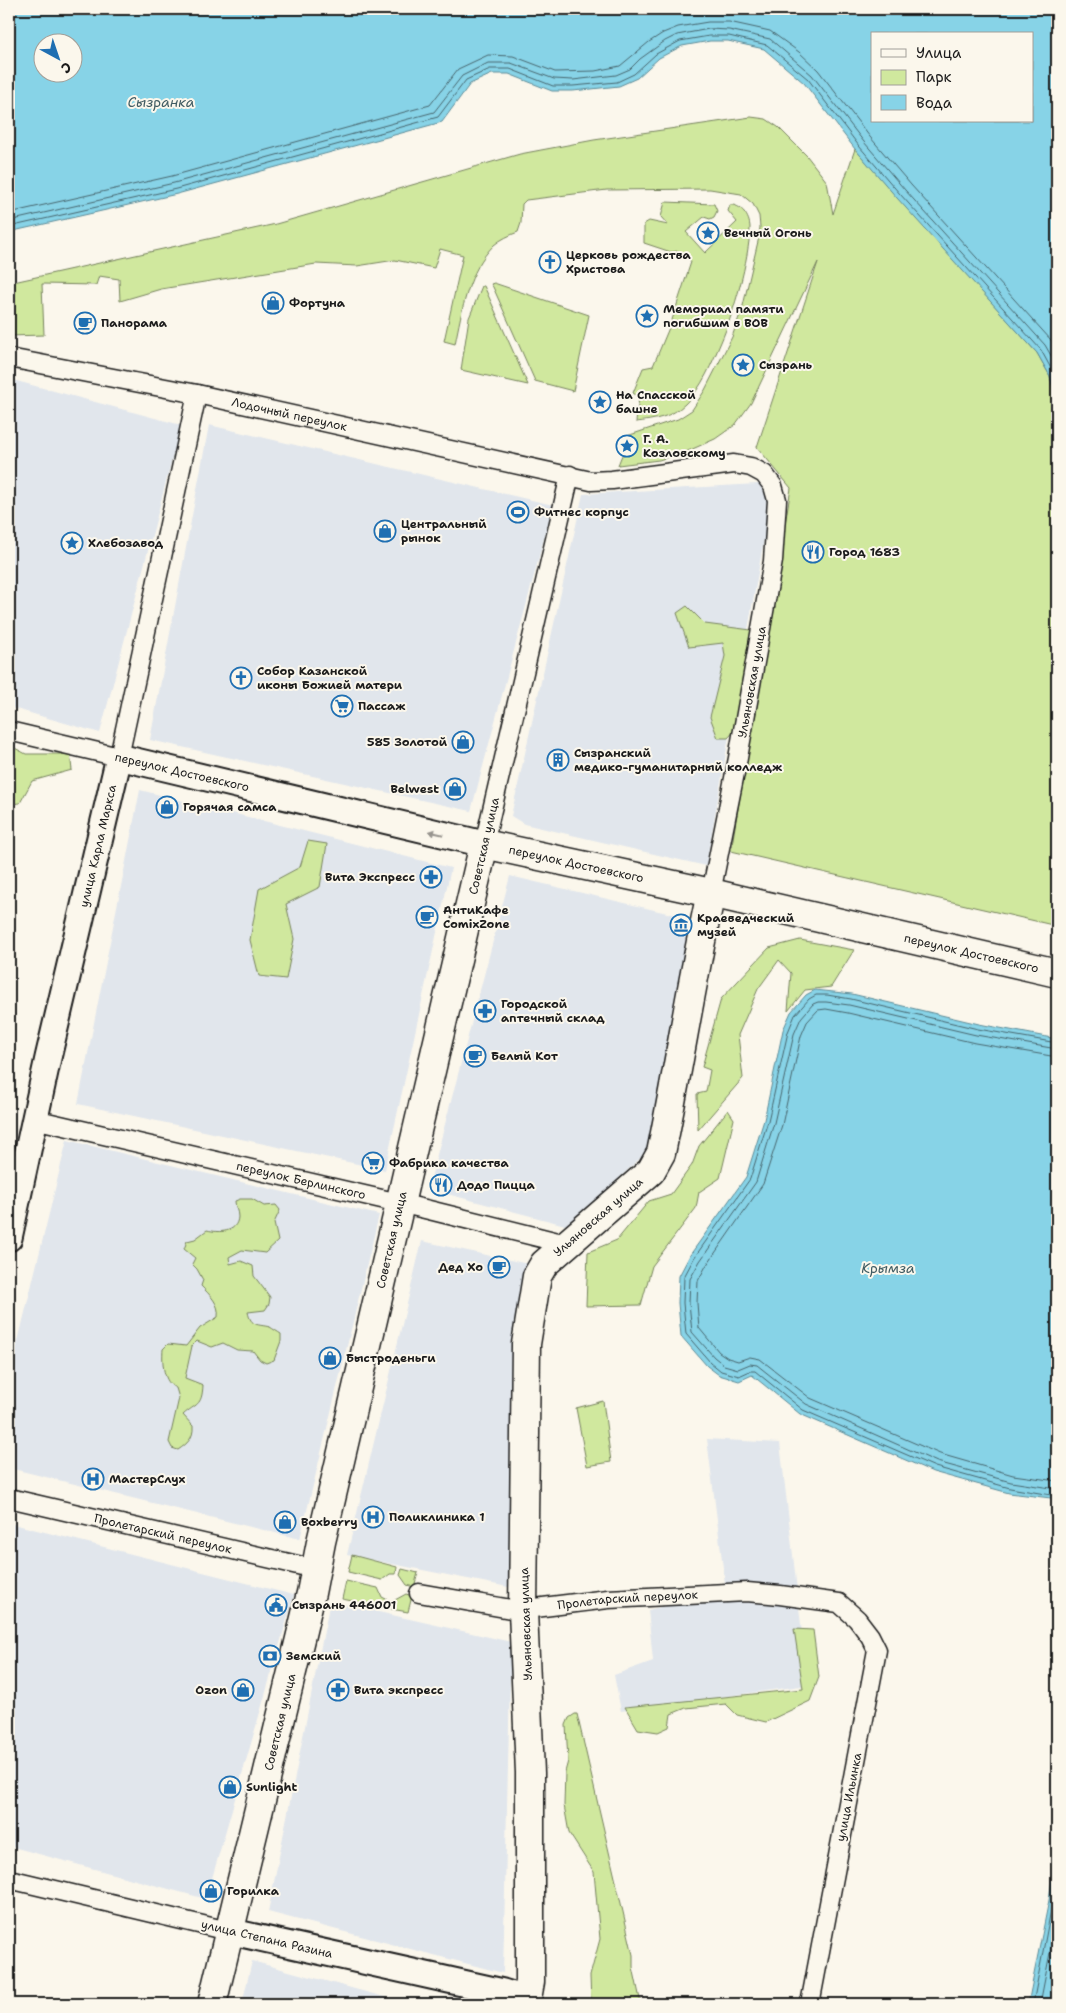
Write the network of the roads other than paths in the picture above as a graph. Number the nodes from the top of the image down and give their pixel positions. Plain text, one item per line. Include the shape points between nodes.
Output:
1 (9, 358) edge
2 (197, 394) junction
3 (734, 464) joint
4 (570, 475) junction
5 (9, 731) edge
6 (119, 757) junction
7 (484, 844) junction
8 (711, 893) junction
9 (1057, 973) edge
10 (34, 1119) junction
11 (401, 1204) junction
12 (9, 1238) edge
13 (566, 1244) junction
14 (9, 1498) edge
15 (315, 1569) junction
16 (419, 1593) dead end
17 (839, 1603) joint
18 (523, 1611) junction
19 (9, 1879) edge
20 (228, 1931) junction
21 (526, 2002) edge
22 (212, 2004) edge
23 (810, 2004) edge

1 - 2 street, Лодочный переулок
2 - 4 street, Лодочный переулок
2 - 6 street, улица Карла Маркса
3 - 4 street, Лодочный переулок via 612,480 591,481
3 - 8 street, Ульяновская улица via 751,467 764,474 773,486 777,500 773,560
4 - 7 street, Советская улица
5 - 6 street, переулок Достоевского
7 -> 6 street, переулок Достоевского
6 - 10 street, улица Карла Маркса
7 - 8 main road, переулок Достоевского
7 - 11 main road, Советская улица
8 - 9 main road, переулок Достоевского
8 - 13 main road, Ульяновская улица via 658,1162
10 - 11 street, переулок Берлинского
10 - 12 street, улица Карла Маркса
11 - 13 street, переулок Берлинского
11 - 15 main road, Советская улица
13 - 18 main road, Ульяновская улица via 544,1264 537,1276 526,1344
14 - 15 street, Пролетарский переулок
15 - 20 main road, Советская улица
16 - 18 street, Пролетарский переулок
17 - 18 street, Пролетарский переулок via 747,1592 608,1599
17 - 23 street, улица Ильинка via 858,1619 877,1650
18 - 21 main road, Ульяновская улица via 530,1773 530,1982
19 - 20 street, улица Степана Разина
20 - 21 street, улица Степана Разина via 503,1992
20 - 22 main road, Советская улица

